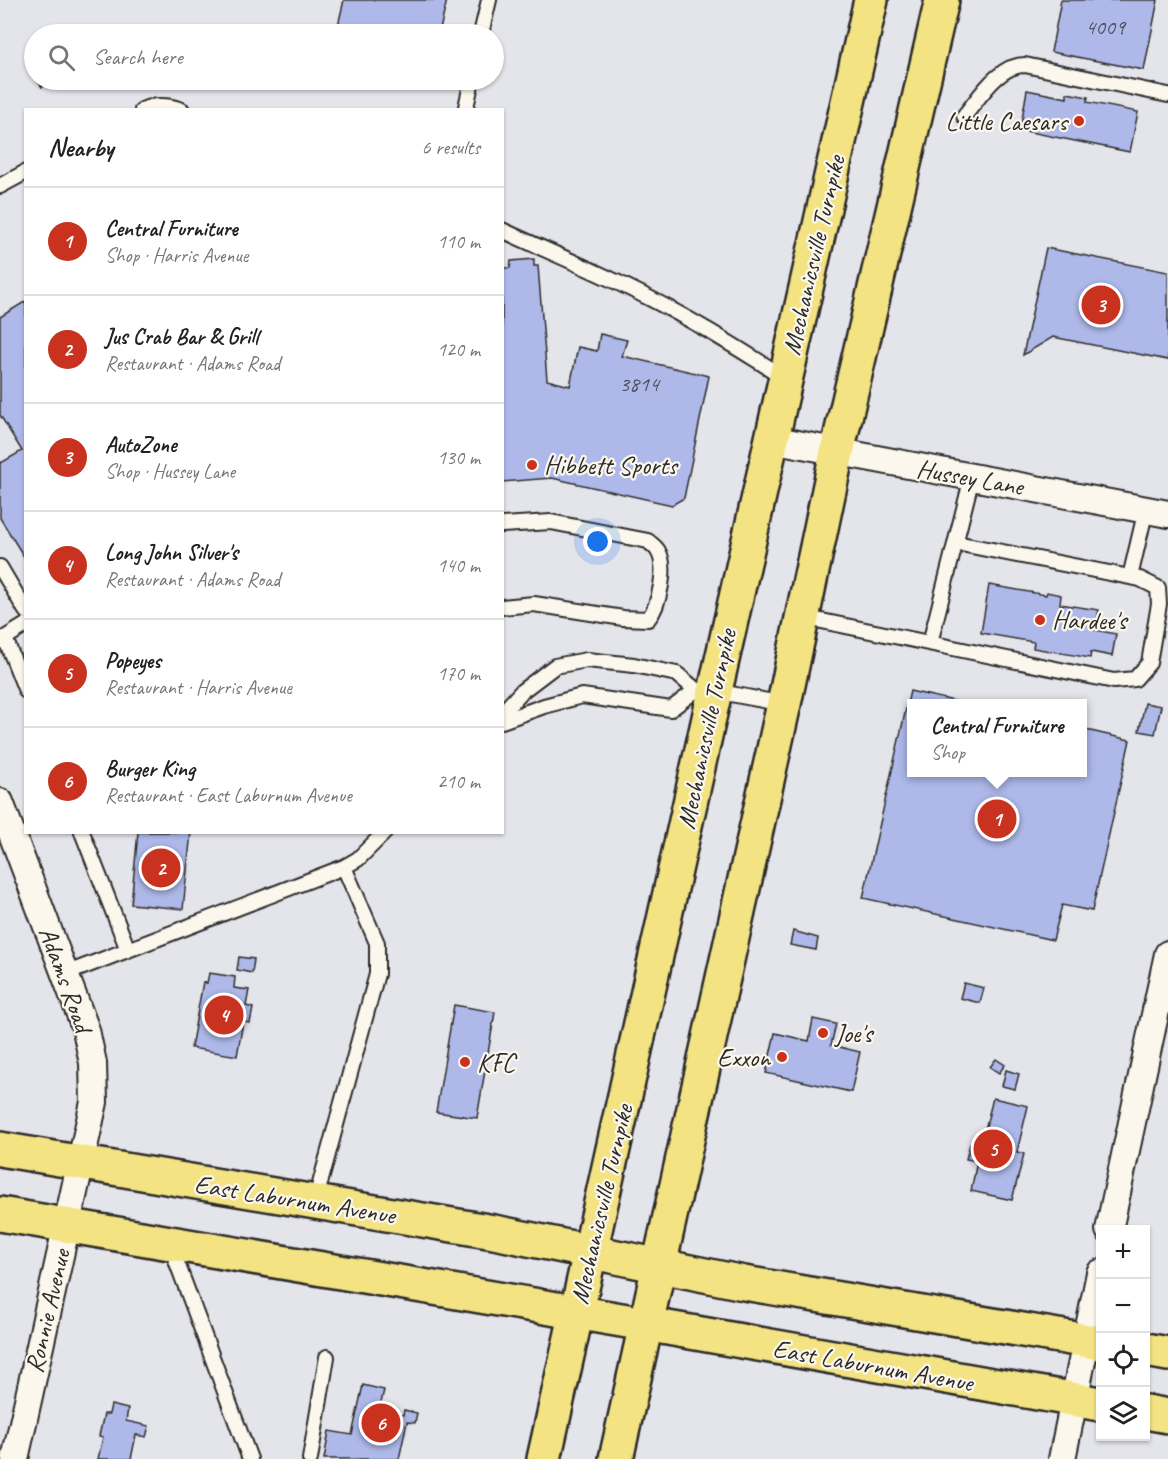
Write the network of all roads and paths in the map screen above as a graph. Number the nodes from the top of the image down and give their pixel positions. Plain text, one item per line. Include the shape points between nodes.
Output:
1 (489, 0) edge
2 (871, 0) edge
3 (942, 0) edge
4 (484, 24) edge
5 (470, 90) edge
6 (1168, 95) edge
7 (466, 107) dead end
8 (146, 108) edge
9 (177, 108) edge
10 (964, 116) dead end
11 (24, 173) edge
12 (0, 186) edge
13 (504, 232) edge
14 (785, 378) junction
15 (771, 439) junction
16 (837, 452) junction
17 (972, 477) junction
18 (1157, 512) edge
19 (504, 525) edge
20 (956, 543) junction
21 (0, 567) edge
22 (1130, 577) junction
23 (504, 607) edge
24 (24, 608) edge
25 (802, 617) junction
26 (24, 626) edge
27 (2, 639) edge
28 (930, 643) junction
29 (24, 687) edge
30 (705, 691) junction
31 (784, 704) junction
32 (504, 711) edge
33 (504, 720) edge
34 (0, 802) edge
35 (83, 834) edge
36 (383, 834) edge
37 (344, 867) junction
38 (128, 950) junction
39 (1168, 954) edge
40 (65, 974) junction
41 (0, 1149) edge
42 (81, 1163) junction
43 (315, 1202) junction
44 (0, 1214) edge
45 (67, 1225) junction
46 (1110, 1225) edge
47 (170, 1244) junction
48 (591, 1251) junction
49 (658, 1265) junction
50 (1100, 1279) edge
51 (576, 1313) junction
52 (645, 1324) junction
53 (1094, 1342) edge
54 (1150, 1351) edge
55 (1168, 1354) edge
56 (327, 1357) dead end
57 (1088, 1402) edge
58 (1150, 1413) edge
59 (1168, 1416) edge
60 (15, 1459) edge
61 (250, 1459) edge
62 (310, 1459) edge
63 (544, 1459) edge
64 (616, 1459) edge
65 (1062, 1459) edge

1 - 4 lane
2 - 14 main road, Mechanicsville Turnpike
3 - 16 main road
5 - 7 lane
6 - 10 lane via 1017,65 1004,70
8 - 9 lane
11 - 12 lane
13 - 14 lane via 632,289 728,341
14 - 15 main road, Mechanicsville Turnpike
15 - 16 street, Hussey Lane
15 - 30 main road, Mechanicsville Turnpike
16 - 17 street, Hussey Lane
16 - 25 main road
17 - 18 street, Hussey Lane
17 - 20 lane
18 - 22 lane
19 - 23 lane via 551,522 648,541 659,552 663,571 656,610 648,619 534,604
20 - 22 lane
20 - 28 lane
21 - 24 lane
22 - 28 lane via 1158,588 1159,604 1149,663 1136,679 1114,681
25 - 28 lane
25 - 31 main road
26 - 27 lane
27 - 29 lane
30 - 31 lane
30 - 32 lane via 677,674 587,660 555,666
30 - 33 lane via 671,709 582,696
30 - 48 main road, Mechanicsville Turnpike
31 - 49 main road
34 - 40 street, Adams Road
35 - 38 lane
36 - 37 lane
37 - 38 lane
37 - 43 lane via 377,943 377,974
38 - 40 lane
39 - 46 street
40 - 42 street, Adams Road via 86,1030 93,1063 94,1102
41 - 42 main road, East Laburnum Avenue
42 - 43 main road, East Laburnum Avenue
42 - 45 street, Ronnie Avenue
43 - 48 main road, East Laburnum Avenue
44 - 45 main road
45 - 47 main road
45 - 60 street, Ronnie Avenue
47 - 51 main road
47 - 61 lane
48 - 49 main road, East Laburnum Avenue
48 - 51 main road, Mechanicsville Turnpike
49 - 52 main road
49 - 53 main road
50 - 53 street
51 - 52 main road, East Laburnum Avenue
51 - 63 main road, Mechanicsville Turnpike
52 - 57 main road, East Laburnum Avenue
52 - 64 main road
53 - 57 street
54 - 55 main road
56 - 62 lane
57 - 65 street
58 - 59 main road

